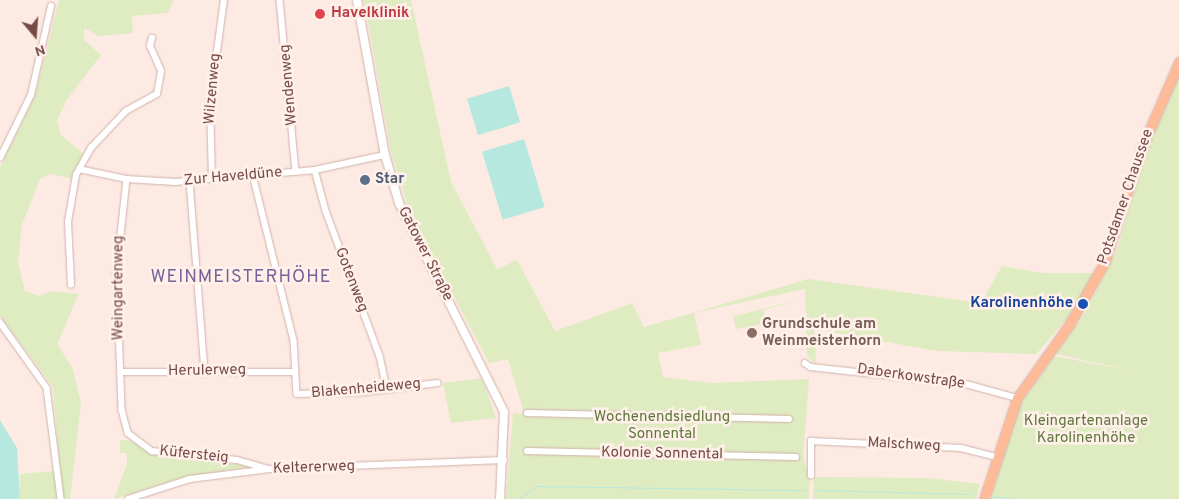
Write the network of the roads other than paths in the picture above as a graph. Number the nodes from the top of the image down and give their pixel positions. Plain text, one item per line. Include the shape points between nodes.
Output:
1 (224, 0) edge
2 (280, 0) edge
3 (357, 0) edge
4 (51, 6) dead end
5 (152, 38) dead end
6 (1179, 62) edge
7 (385, 155) junction
8 (0, 158) edge
9 (79, 169) junction
10 (316, 170) junction
11 (296, 171) junction
12 (253, 175) junction
13 (127, 179) junction
14 (212, 180) junction
15 (190, 181) junction
16 (71, 285) dead end
17 (0, 322) edge
18 (805, 363) dead end
19 (121, 372) junction
20 (205, 372) junction
21 (294, 372) junction
22 (437, 383) dead end
23 (387, 389) junction
24 (122, 398) joint
25 (1017, 398) junction
26 (527, 413) dead end
27 (788, 419) dead end
28 (527, 451) dead end
29 (796, 457) dead end
30 (996, 457) junction
31 (504, 460) junction
32 (269, 469) junction
33 (811, 476) dead end
34 (61, 499) edge
35 (128, 499) edge
36 (500, 499) edge
37 (984, 499) edge

1 - 14 street, Wilzenweg via 209,134
2 - 11 street, Wendenweg
3 - 7 main road, Gatower Straße
4 - 8 street via 31,95
5 - 9 street via 150,46 161,71 157,94 126,111 91,148
6 - 25 main road, Potsdamer Chaussee via 1142,147 1102,267 1049,354
7 - 10 street, Zur Haveldüne
7 - 31 main road, Gatower Straße via 399,203 497,392 506,421
9 - 13 street, Zur Haveldüne
9 - 16 street via 68,222
10 - 11 street, Zur Haveldüne
10 - 23 street, Gotenweg via 326,211 380,356
11 - 12 street, Zur Haveldüne
12 - 14 street, Zur Haveldüne
12 - 21 street via 294,341
13 - 15 street, Zur Haveldüne
13 - 19 street, Weingartenweg via 118,239
14 - 15 street, Zur Haveldüne
15 - 20 street
17 - 34 street via 47,388
18 - 25 street, Daberkowstraße via 810,368 966,384
19 - 20 street, Herulerweg
19 - 24 street, Weingartenweg
20 - 21 street, Herulerweg
21 - 23 street, Blakenheideweg via 295,391 301,395
22 - 23 street, Blakenheideweg
24 - 32 street, Küfersteig via 128,433 145,448 181,457 237,460
25 - 30 main road, Potsdamer Chaussee
26 - 27 street
28 - 29 street, Kolonie Sonnental
30 - 33 street, Malschweg via 961,448 811,441
30 - 37 main road, Potsdamer Chaussee
31 - 32 street, Keltererweg
31 - 36 main road, Gatower Straße
32 - 35 street, Keltererweg via 190,480

